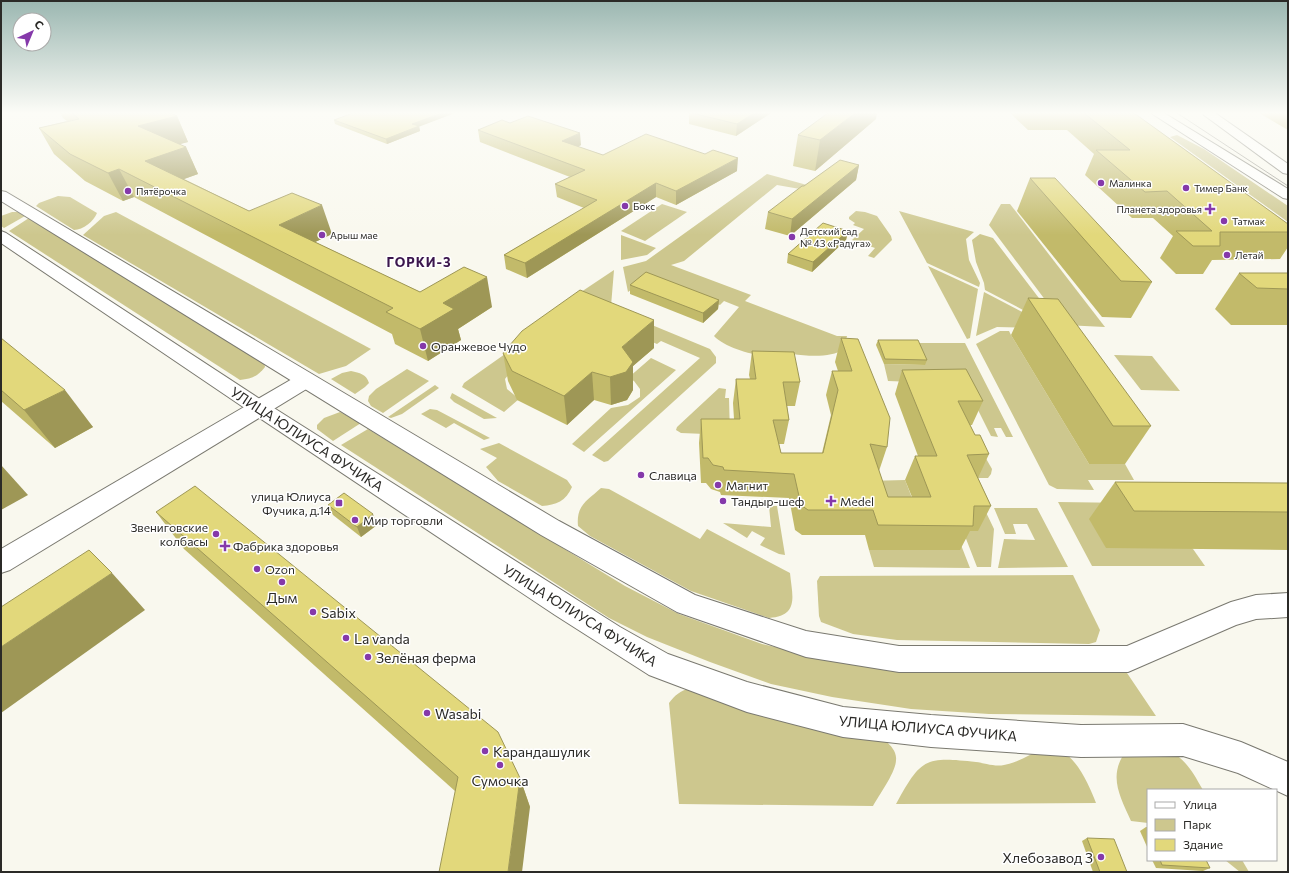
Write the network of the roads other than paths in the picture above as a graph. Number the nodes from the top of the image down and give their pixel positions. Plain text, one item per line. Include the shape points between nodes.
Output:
1 (1222, 154) edge
2 (1265, 154) edge
3 (1288, 170) edge
4 (1, 195) edge
5 (1288, 195) edge
6 (20, 207) junction
7 (1, 213) edge
8 (1, 236) edge
9 (306, 380) junction
10 (259, 408) junction
11 (1, 562) edge
12 (1288, 605) edge
13 (1288, 779) edge

1 - 5 main road
2 - 3 main road
4 - 6 main road
6 - 7 main road
6 - 9 main road
8 - 10 main road, УЛИЦА ЮЛИУСА ФУЧИКА
9 - 10 main road
9 - 12 main road via 550,528 687,604 806,644 899,659 1128,659 1231,614 1256,607
10 - 11 main road
10 - 13 main road, УЛИЦА ЮЛИУСА ФУЧИКА via 610,636 659,665 747,697 843,722 924,730 1080,741 1183,740 1241,758

